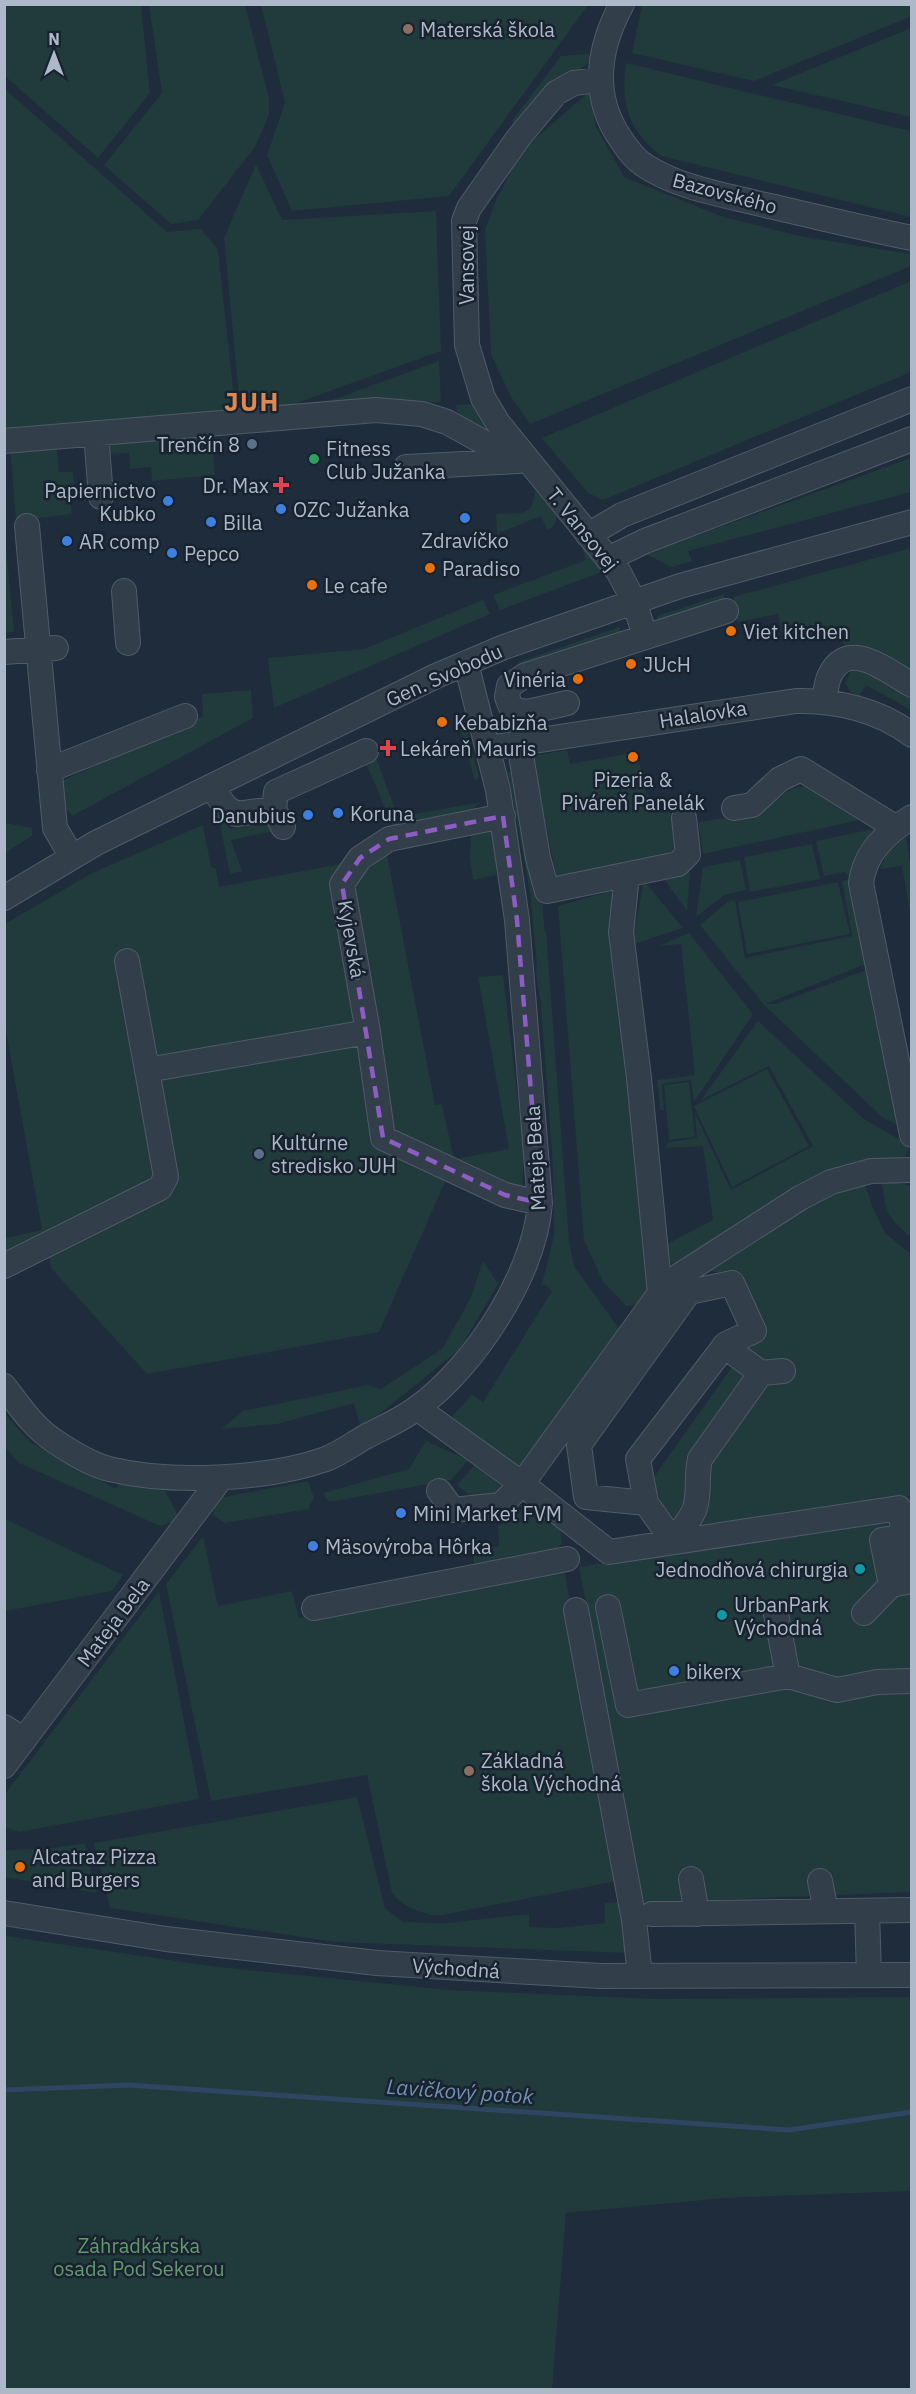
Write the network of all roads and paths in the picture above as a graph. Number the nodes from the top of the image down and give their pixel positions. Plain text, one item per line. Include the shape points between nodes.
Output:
1 (622, 4) edge
2 (599, 80) junction
3 (912, 238) edge
4 (912, 399) edge
5 (96, 433) junction
6 (912, 439) edge
7 (4, 441) edge
8 (520, 452) junction
9 (406, 467) dead end
10 (101, 497) dead end
11 (912, 522) edge
12 (27, 526) dead end
13 (588, 535) junction
14 (608, 559) junction
15 (124, 591) dead end
16 (634, 601) junction
17 (726, 611) dead end
18 (645, 636) junction
19 (128, 643) dead end
20 (47, 649) junction
21 (4, 652) edge
22 (466, 663) junction
23 (912, 685) edge
24 (823, 700) junction
25 (567, 703) dead end
26 (185, 716) dead end
27 (912, 735) edge
28 (519, 743) junction
29 (488, 748) junction
30 (366, 751) dead end
31 (49, 770) junction
32 (211, 787) junction
33 (734, 808) dead end
34 (503, 816) junction
35 (684, 818) dead end
36 (903, 822) edge
37 (72, 857) junction
38 (627, 876) junction
39 (4, 898) edge
40 (127, 962) dead end
41 (368, 1032) junction
42 (147, 1070) junction
43 (912, 1135) edge
44 (912, 1170) edge
45 (540, 1203) junction
46 (4, 1266) edge
47 (660, 1293) junction
48 (637, 1345) junction
49 (724, 1346) junction
50 (4, 1386) edge
51 (417, 1408) junction
52 (221, 1478) junction
53 (522, 1484) junction
54 (439, 1491) dead end
55 (646, 1503) junction
56 (568, 1521) junction
57 (673, 1541) junction
58 (609, 1552) junction
59 (567, 1559) junction
60 (905, 1579) edge
61 (608, 1607) dead end
62 (314, 1608) dead end
63 (576, 1610) dead end
64 (864, 1613) dead end
65 (776, 1614) dead end
66 (912, 1670) edge
67 (788, 1676) junction
68 (876, 1678) junction
69 (912, 1681) edge
70 (14, 1733) edge
71 (4, 1766) edge
72 (691, 1879) dead end
73 (820, 1881) dead end
74 (912, 1910) edge
75 (826, 1911) junction
76 (867, 1911) junction
77 (4, 1913) edge
78 (652, 1914) dead end
79 (697, 1914) junction
80 (870, 1975) junction
81 (912, 1975) edge
82 (640, 1976) junction

1 - 2 street, Bazovského via 613,21
2 - 3 street, Bazovského via 612,127 641,164 658,174 741,199
2 - 8 street, Vansovej via 574,83 556,93 519,137 464,221 467,345 483,398
4 - 13 street via 622,515
5 - 7 street
5 - 8 street via 376,410 422,414 447,422 492,447
5 - 10 street
6 - 14 street via 645,541
8 - 9 street
8 - 13 street, T. Vansovej
11 - 16 street, Gen. Svobodu
12 - 20 street
13 - 14 street, T. Vansovej
14 - 16 street, T. Vansovej
15 - 19 street
16 - 18 street, T. Vansovej
16 - 22 street, Gen. Svobodu
17 - 18 street
18 - 25 street via 524,676 509,686 507,697 512,710 528,712
20 - 21 street
20 - 31 street
22 - 29 street, Mateja Bela
22 - 32 street, Gen. Svobodu
23 - 24 street via 862,657 839,659
24 - 27 street, Halalovka via 852,706
24 - 28 street, Halalovka via 769,704
26 - 31 street
28 - 29 street, Halalovka
28 - 38 street via 547,891
29 - 34 street, Mateja Bela
30 - 32 street via 276,792 279,818 236,814
31 - 37 street via 55,828
32 - 37 street, Gen. Svobodu
33 - 36 street via 752,805 780,779 801,769
34 - 41 street, Kyjevská via 389,839 360,858 342,884
34 - 45 street, Mateja Bela via 518,920
35 - 38 street via 688,854 678,864
36 - 43 street via 873,850 863,868 861,883
37 - 39 street, Gen. Svobodu
38 - 47 street via 621,932
40 - 42 street
41 - 42 street
41 - 45 street, Kyjevská via 383,1138 505,1195
42 - 46 street via 166,1177 160,1188
44 - 47 street via 870,1171 831,1182 671,1281
45 - 51 street, Mateja Bela via 538,1226 520,1277 487,1333 463,1367
47 - 48 street
48 - 49 street via 689,1292 732,1283 754,1331
48 - 53 street
48 - 55 street via 579,1445 586,1497
49 - 55 street via 638,1459
49 - 57 street via 772,1372 700,1459 694,1510
50 - 52 street, Mateja Bela via 33,1424 51,1439 107,1468 155,1476
51 - 52 street, Mateja Bela via 327,1459
51 - 53 street
52 - 70 street, Mateja Bela
53 - 54 street via 501,1505 453,1510
53 - 56 street
55 - 57 street
56 - 58 street
56 - 59 street
57 - 58 street
57 - 60 street via 899,1508 904,1536 882,1540
58 - 59 street
59 - 62 street
60 - 64 street
61 - 67 street via 628,1705
63 - 82 street via 634,1920
65 - 67 street
66 - 68 street
67 - 68 street via 837,1690
68 - 69 street
70 - 71 street, Mateja Bela
72 - 79 street
73 - 75 street
74 - 76 street
75 - 76 street
75 - 79 street
76 - 80 street
77 - 82 street, Východná via 166,1939 377,1963
78 - 79 street
80 - 81 street, Východná
80 - 82 street, Východná

